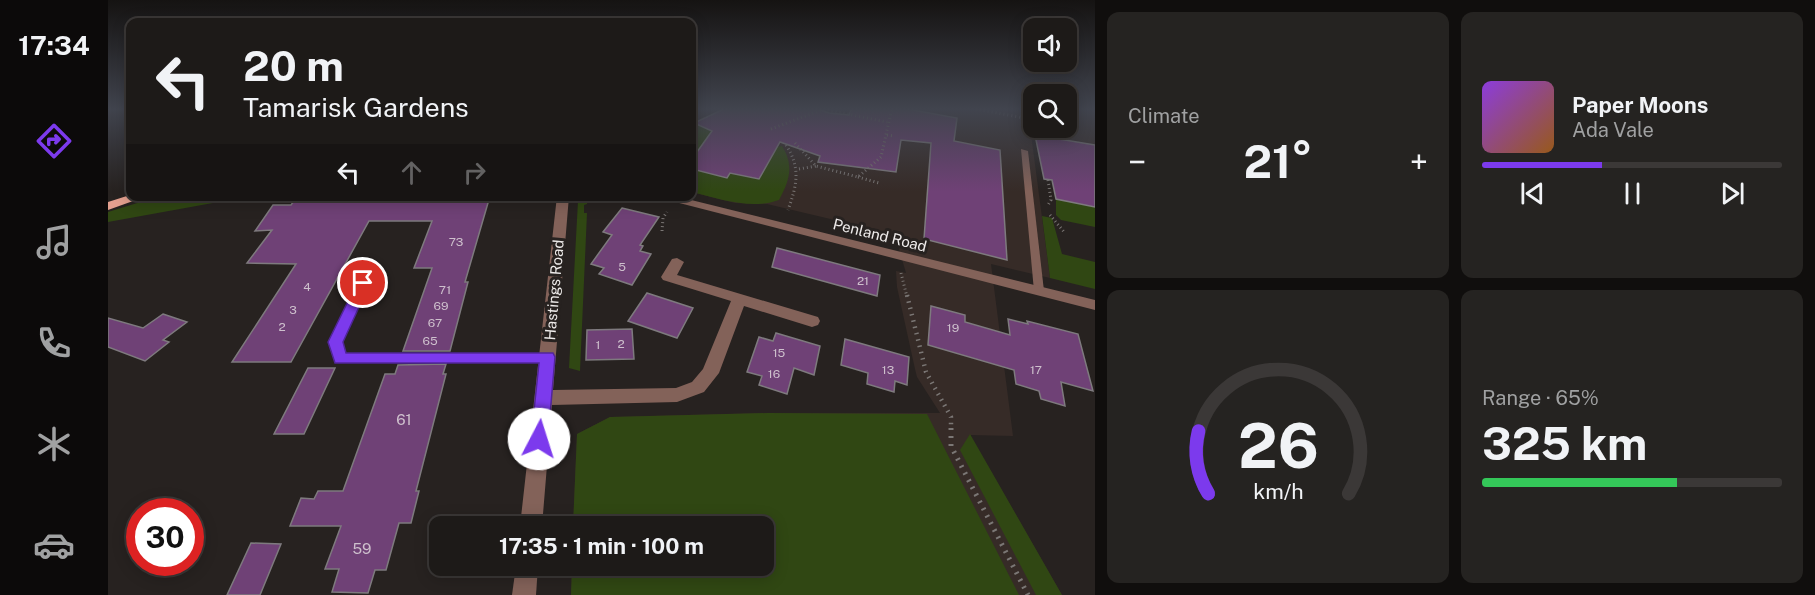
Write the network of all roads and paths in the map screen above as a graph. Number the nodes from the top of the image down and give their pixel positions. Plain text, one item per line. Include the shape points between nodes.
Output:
1 (887, 135) edge
2 (795, 143) dead end
3 (786, 145) dead end
4 (1024, 151) dead end
5 (816, 166) junction
6 (799, 169) junction
7 (858, 177) junction
8 (1048, 180) dead end
9 (879, 183) dead end
10 (126, 201) edge
11 (563, 201) edge
12 (678, 201) edge
13 (108, 206) edge
14 (663, 218) dead end
15 (782, 227) junction
16 (662, 231) dead end
17 (1065, 233) dead end
18 (898, 256) junction
19 (677, 262) dead end
20 (381, 291) dead end
21 (1039, 291) junction
22 (739, 299) junction
23 (1095, 305) edge
24 (812, 321) dead end
25 (547, 357) junction
26 (543, 398) junction
27 (532, 516) edge
28 (526, 576) edge
29 (524, 595) edge
30 (1028, 595) edge

1 - 7 path via 881,157
2 - 5 path
3 - 6 path
4 - 21 lane
5 - 6 path
5 - 7 path
6 - 15 path
7 - 9 path
8 - 17 path via 1050,214
10 - 13 main road
11 - 25 street, Hastings Road
12 - 15 street, Penland Road
14 - 16 path
15 - 18 street, Penland Road
18 - 21 street, Penland Road
18 - 30 path via 926,372 951,417 951,446
19 - 22 street via 668,278
20 - 25 lane via 361,287 335,342 341,359
21 - 23 street, Penland Road
22 - 24 street
22 - 26 street via 710,373 698,387 677,395
25 - 26 street, Hastings Road
26 - 27 street, Hastings Road
28 - 29 street

